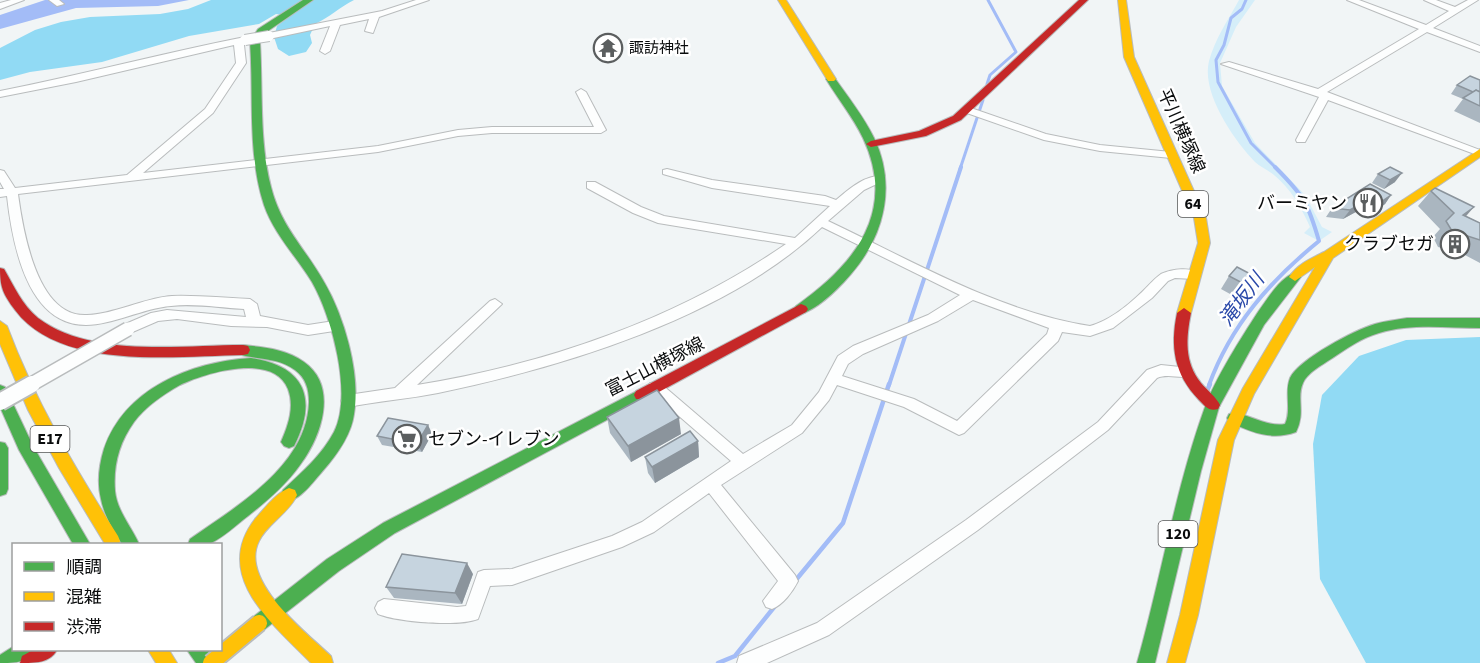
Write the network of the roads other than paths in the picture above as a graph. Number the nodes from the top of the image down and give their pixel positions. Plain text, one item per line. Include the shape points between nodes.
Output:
1 (20, 0) edge
2 (309, 0) edge
3 (425, 0) edge
4 (783, 0) edge
5 (1084, 0) edge
6 (1122, 0) edge
7 (1351, 0) edge
8 (1428, 0) edge
9 (1474, 0) edge
10 (0, 6) edge
11 (1456, 10) junction
12 (375, 15) junction
13 (336, 23) junction
14 (1426, 29) junction
15 (369, 31) dead end
16 (243, 40) junction
17 (1480, 49) edge
18 (325, 51) dead end
19 (1226, 64) dead end
20 (581, 92) dead end
21 (0, 94) edge
22 (1322, 94) junction
23 (968, 110) junction
24 (1300, 140) dead end
25 (871, 144) junction
26 (1480, 153) edge
27 (1171, 155) junction
28 (262, 163) junction
29 (667, 172) dead end
30 (0, 173) edge
31 (129, 178) junction
32 (881, 178) junction
33 (591, 185) dead end
34 (6, 193) edge
35 (840, 205) junction
36 (821, 222) junction
37 (797, 242) junction
38 (867, 244) junction
39 (1328, 255) junction
40 (0, 272) edge
41 (1194, 275) junction
42 (972, 294) junction
43 (495, 304) dead end
44 (254, 321) junction
45 (1480, 323) edge
46 (0, 326) edge
47 (334, 326) junction
48 (1058, 326) junction
49 (1185, 372) junction
50 (832, 378) junction
51 (655, 387) junction
52 (0, 391) edge
53 (398, 394) junction
54 (348, 401) junction
55 (0, 402) edge
56 (1213, 405) junction
57 (1234, 418) junction
58 (0, 448) edge
59 (742, 462) junction
60 (711, 484) junction
61 (0, 489) edge
62 (191, 541) edge
63 (81, 543) edge
64 (113, 543) edge
65 (130, 543) edge
66 (772, 601) dead end
67 (384, 608) dead end
68 (275, 610) junction
69 (22, 651) edge
70 (47, 651) edge
71 (158, 651) edge
72 (197, 651) edge
73 (215, 651) edge
74 (4, 663) edge
75 (29, 663) edge
76 (168, 663) edge
77 (210, 663) edge
78 (225, 663) edge
79 (324, 663) edge
80 (746, 663) edge
81 (1146, 663) edge
82 (1176, 663) edge

1 - 10 street
2 - 28 main road via 261,31 255,42
3 - 12 street
4 - 25 main road, 富士山横塚線
5 - 23 main road
6 - 27 main road, 平川横塚線 / 64 via 1130,57
7 - 14 street
8 - 11 street
9 - 11 street
11 - 14 street
12 - 13 street
12 - 15 street
13 - 16 street, bridge
13 - 18 street
14 - 17 street
14 - 22 street
16 - 21 street
16 - 31 street via 239,45 240,63 209,111
19 - 22 street
20 - 28 street via 601,130 458,133 378,149
22 - 24 street
22 - 26 street
23 - 25 main road via 933,131
23 - 27 street via 1044,137 1100,148
25 - 32 main road, 富士山横塚線
26 - 39 main road, 120
27 - 41 main road, 平川横塚線 / 64 via 1203,231 1204,243
28 - 31 street
28 - 47 main road via 273,214 321,286
29 - 35 street via 712,184
30 - 34 street
31 - 34 street
32 - 35 street via 866,183
32 - 38 main road, 富士山横塚線 via 880,209
33 - 37 street via 662,220
34 - 44 street via 35,285 58,312 87,320 163,302 242,302 250,304
35 - 36 street
36 - 37 street
36 - 38 street
37 - 53 street via 719,292 611,340 516,370
38 - 42 street
38 - 51 main road, 富士山横塚線 via 850,269 807,306
39 - 56 main road, 120 via 1306,266 1283,288 1257,324
39 - 57 main road, 120
40 - 62 main road via 8,291 27,316 64,338 130,350 259,351 287,358 307,372 317,391 318,411 301,451 259,497
41 - 48 street via 1164,278 1108,325 1090,331
41 - 49 main road, 平川横塚線 / 64 via 1178,337
42 - 48 street
42 - 50 street via 933,318 858,350 843,360
43 - 53 street
44 - 47 street via 310,331
44 - 55 street, bridge via 224,321 174,312 147,320
45 - 57 main road, 平川横塚線 via 1402,325 1366,332 1349,339 1299,377 1293,387 1292,428 1263,430
46 - 64 main road, E17 via 49,437
47 - 54 main road
48 - 50 street via 1053,337 959,429 909,403
49 - 56 main road, 平川横塚線 / 64 via 1196,390
49 - 80 street via 1161,370 1152,374 1103,426 972,525 823,629
50 - 59 street via 824,396 797,429
51 - 59 street
51 - 68 main road, 富士山横塚線 via 389,528
52 - 63 main road, E17 via 27,450
53 - 54 street
54 - 68 main road via 345,424 334,446 314,472 259,526 249,545 246,568 250,578
56 - 57 main road, 平川横塚線
56 - 81 main road, 120
57 - 82 main road, 120
58 - 61 main road
59 - 60 street
60 - 66 street via 789,581
60 - 67 street via 648,526 616,542 512,577 484,578 472,613 457,616
62 - 65 main road via 281,456 299,422 301,408 296,386 278,370 252,363 203,370 170,384 127,420 114,442 105,480 112,513
68 - 77 main road, 富士山横塚線, bridge
68 - 79 main road
69 - 74 main road
70 - 75 main road
71 - 76 main road
72 - 77 main road
73 - 78 main road

